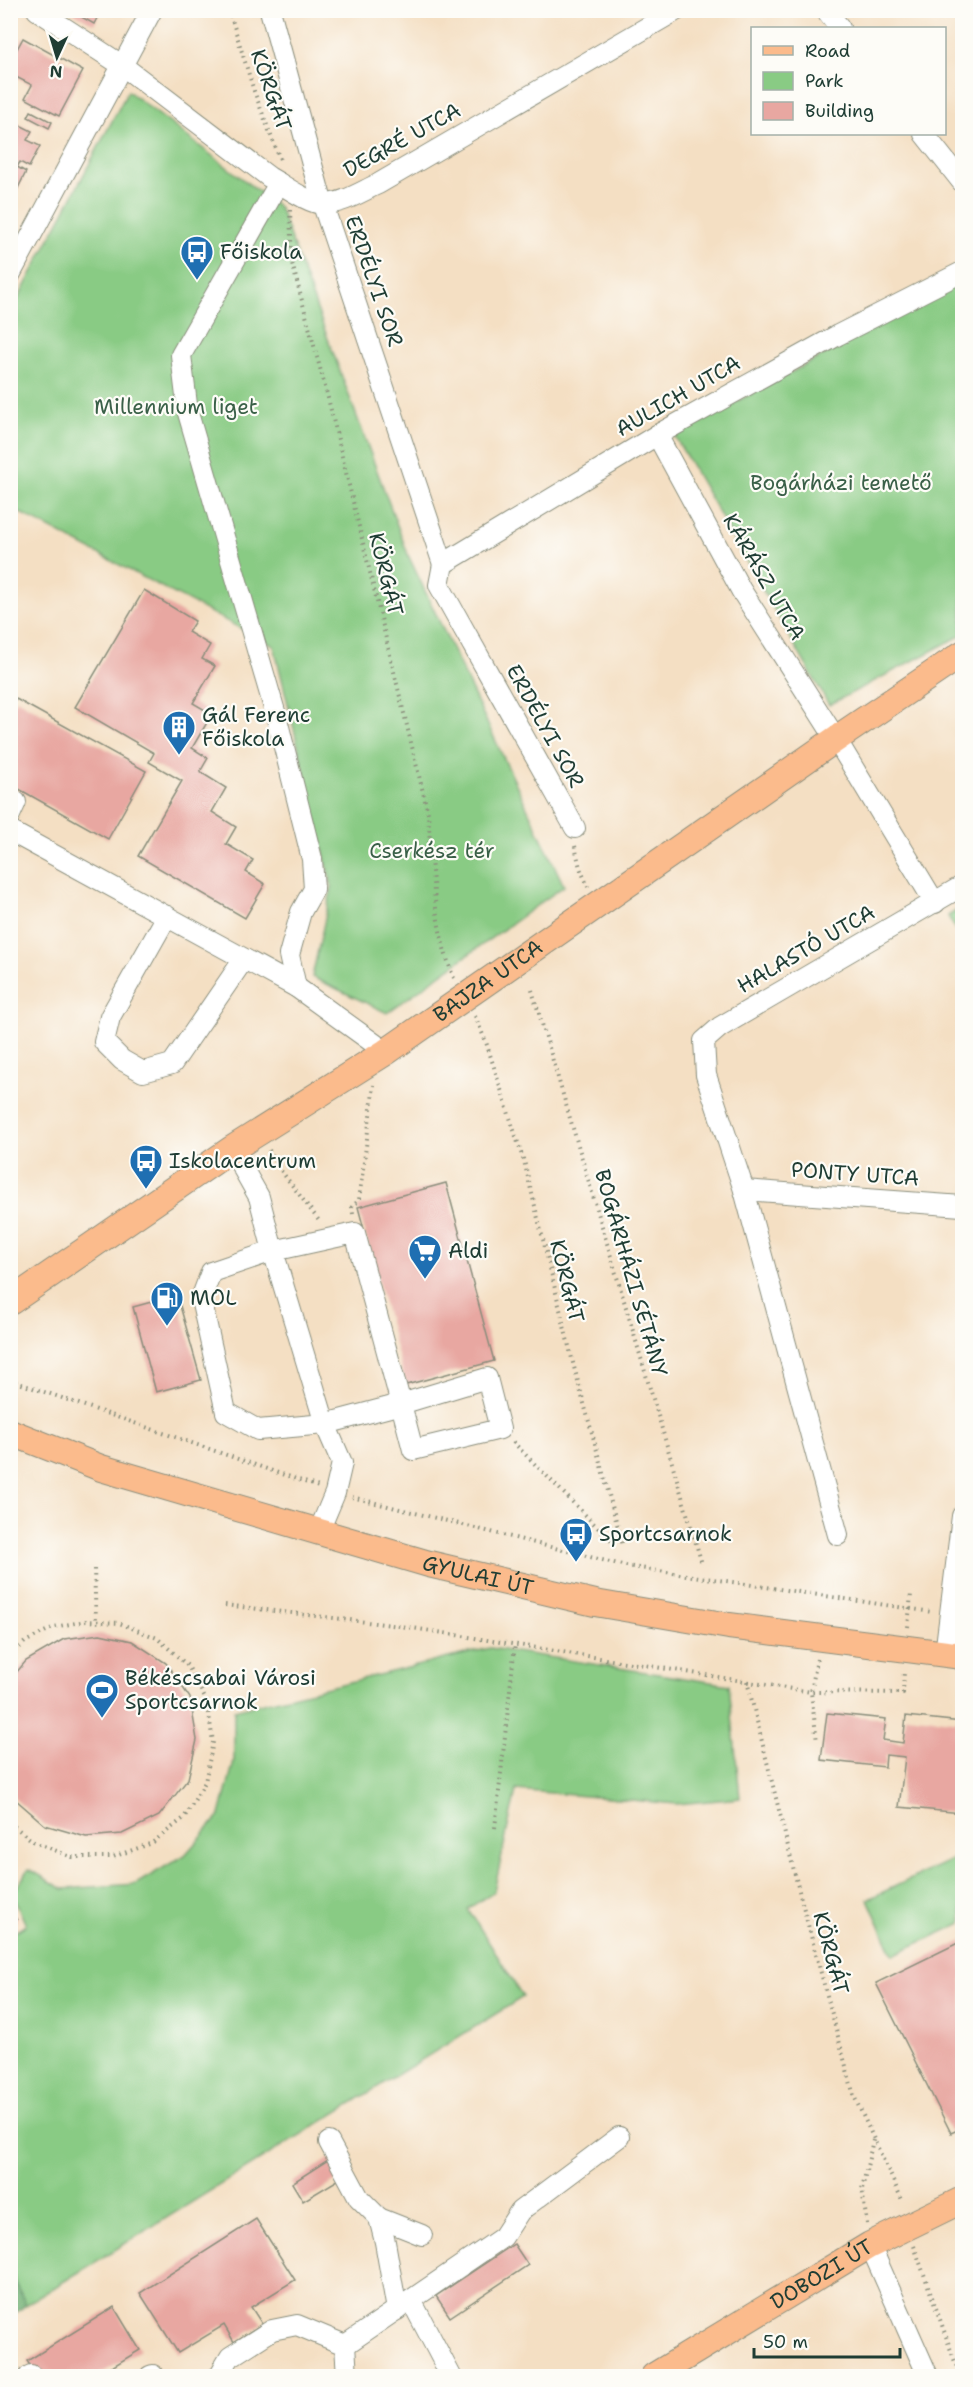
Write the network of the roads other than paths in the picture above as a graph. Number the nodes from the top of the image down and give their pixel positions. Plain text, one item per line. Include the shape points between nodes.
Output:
1 (37, 10) edge
2 (152, 10) edge
3 (270, 10) edge
4 (677, 10) edge
5 (826, 10) edge
6 (839, 27) edge
7 (123, 66) junction
8 (925, 135) edge
9 (963, 182) edge
10 (279, 183) junction
11 (322, 205) junction
12 (963, 272) edge
13 (10, 275) edge
14 (657, 435) junction
15 (443, 564) junction
16 (963, 654) edge
17 (836, 739) junction
18 (10, 800) edge
19 (10, 815) edge
20 (575, 828) road end
21 (10, 831) edge
22 (963, 886) edge
23 (935, 903) junction
24 (166, 916) junction
25 (244, 959) junction
26 (296, 987) junction
27 (382, 1055) junction
28 (232, 1149) junction
29 (744, 1190) junction
30 (963, 1206) edge
31 (273, 1251) junction
32 (14, 1301) edge
33 (401, 1404) junction
34 (10, 1415) edge
35 (325, 1424) junction
36 (10, 1432) edge
37 (37, 1444) junction
38 (963, 1516) edge
39 (319, 1531) junction
40 (838, 1535) dead end
41 (954, 1655) edge
42 (619, 2136) dead end
43 (329, 2142) dead end
44 (963, 2200) edge
45 (379, 2218) junction
46 (422, 2235) dead end
47 (870, 2245) junction
48 (404, 2305) junction
49 (345, 2345) junction
50 (220, 2376) edge
51 (348, 2376) edge
52 (451, 2376) edge
53 (654, 2376) edge
54 (928, 2376) edge

1 - 7 street
2 - 7 street
3 - 11 street, ERDÉLYI SOR
4 - 11 street, DEGRÉ UTCA via 378,184
5 - 6 street
7 - 10 street
7 - 13 street
8 - 9 street
10 - 11 street
10 - 26 street via 181,355 188,414 276,715 312,859 314,889 302,912 289,955
11 - 15 street, ERDÉLYI SOR
12 - 14 street, AULICH UTCA via 838,334
14 - 15 street, AULICH UTCA
14 - 17 street, KÁRÁSZ UTCA via 741,590
15 - 20 street, ERDÉLYI SOR via 439,585
16 - 17 main road, BAJZA UTCA
17 - 23 street, KÁRÁSZ UTCA
17 - 27 main road, BAJZA UTCA
18 - 19 street via 16,802
21 - 24 street
22 - 23 street, HALASTÓ UTCA
23 - 29 street, HALASTÓ UTCA via 720,1027 704,1041 706,1076
24 - 25 street
24 - 25 street via 110,1017 104,1042 122,1060 143,1072 172,1064
25 - 26 street
26 - 27 street
27 - 28 main road, BAJZA UTCA
28 - 31 street via 259,1197
28 - 32 main road, BAJZA UTCA
29 - 30 street, PONTY UTCA
29 - 40 street
31 - 33 street via 355,1233
31 - 35 street
31 - 35 street via 211,1272 201,1299 226,1412 258,1430
33 - 33 street via 413,1450 500,1429 487,1378
33 - 35 street
34 - 37 main road
35 - 39 street via 342,1463
36 - 37 main road, GYULAI ÚT
37 - 39 main road, GYULAI ÚT via 101,1468
38 - 41 street via 950,1615
39 - 41 main road, GYULAI ÚT via 429,1564 595,1603 729,1626
42 - 48 street via 520,2211 503,2237
43 - 45 street via 359,2198
44 - 47 main road, DOBOZI ÚT
45 - 46 street
45 - 48 street
47 - 53 main road, DOBOZI ÚT
47 - 54 street
48 - 49 street
48 - 52 street
49 - 50 street via 297,2325 272,2330 230,2357
49 - 51 street

